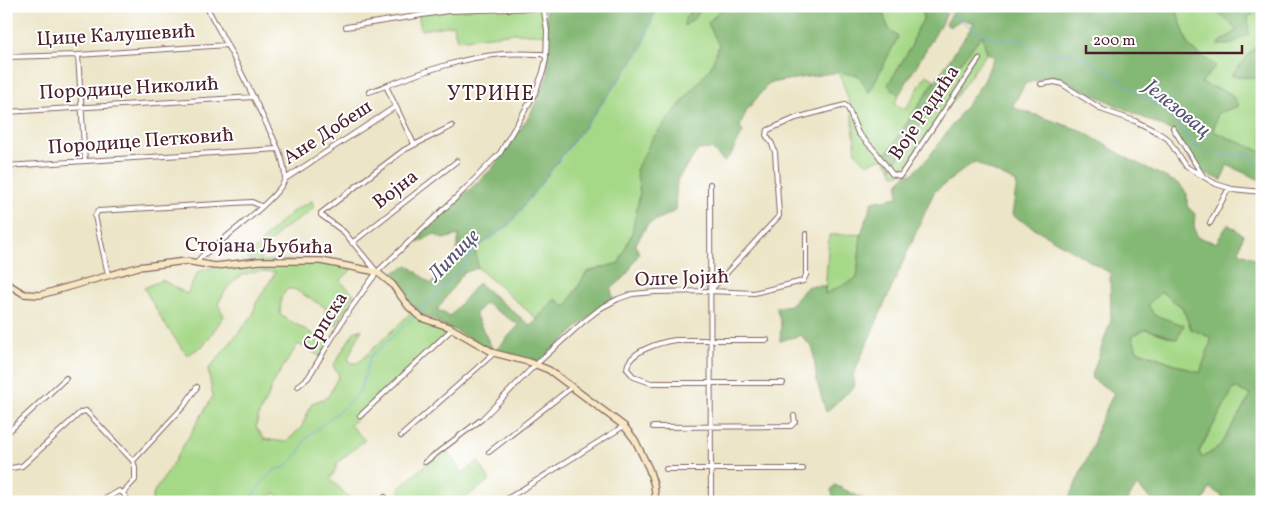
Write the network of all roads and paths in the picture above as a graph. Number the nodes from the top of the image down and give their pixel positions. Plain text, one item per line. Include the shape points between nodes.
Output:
1 (206, 6) edge
2 (346, 27) dead end
3 (227, 45) junction
4 (78, 55) junction
5 (545, 56) junction
6 (6, 57) edge
7 (979, 59) dead end
8 (1040, 84) dead end
9 (386, 86) junction
10 (369, 92) dead end
11 (254, 97) junction
12 (81, 107) junction
13 (395, 107) junction
14 (6, 112) edge
15 (452, 126) dead end
16 (1174, 128) dead end
17 (414, 144) junction
18 (278, 149) junction
19 (85, 161) junction
20 (457, 161) dead end
21 (6, 166) edge
22 (286, 178) junction
23 (1204, 178) junction
24 (710, 184) dead end
25 (1229, 188) junction
26 (1262, 192) edge
27 (261, 206) junction
28 (1210, 224) dead end
29 (806, 234) dead end
30 (352, 243) junction
31 (198, 262) junction
32 (377, 272) junction
33 (108, 274) junction
34 (6, 283) edge
35 (710, 291) junction
36 (452, 329) junction
37 (710, 340) junction
38 (767, 340) dead end
39 (494, 353) junction
40 (536, 364) junction
41 (66, 378) dead end
42 (710, 383) junction
43 (783, 383) dead end
44 (298, 386) dead end
45 (197, 387) dead end
46 (572, 387) junction
47 (360, 416) dead end
48 (794, 416) dead end
49 (624, 426) junction
50 (710, 426) junction
51 (653, 427) dead end
52 (6, 434) edge
53 (401, 436) dead end
54 (489, 452) dead end
55 (132, 461) junction
56 (425, 462) dead end
57 (6, 469) edge
58 (710, 469) junction
59 (803, 469) dead end
60 (666, 470) dead end
61 (124, 493) junction
62 (385, 497) dead end
63 (100, 502) edge
64 (129, 502) edge
65 (380, 502) edge
66 (502, 502) edge
67 (656, 502) edge
68 (711, 502) edge

1 - 3 street
2 - 5 street, Српска via 448,11 542,9 547,31
3 - 4 street, Цице Калушевић
3 - 11 street
4 - 6 street, Цице Калушевић
4 - 12 street
5 - 9 street, Ане Добеш via 486,56
5 - 32 street, Српска via 537,88 500,153
7 - 35 street, Воје Радића via 900,176 892,174 858,133 845,105 796,118 768,130 766,134 775,152 779,216
8 - 23 street via 1062,84 1103,110 1155,131 1168,139 1185,166
9 - 10 street, Ане Добеш
9 - 13 street, Ане Добеш
11 - 12 street, Породице Николић
11 - 18 street
12 - 14 street, Породице Николић
12 - 19 street
13 - 17 street
13 - 22 street, Ане Добеш
15 - 17 street
16 - 23 street
17 - 30 street via 321,213
18 - 19 street, Породице Петковић
18 - 22 street
19 - 21 street, Породице Петковић
20 - 30 street, Војна
22 - 27 street, Ане Добеш via 282,187
23 - 25 street
24 - 35 street
25 - 26 street
25 - 28 street
27 - 31 street, Ане Добеш
27 - 33 street via 252,202 97,211 95,216
29 - 35 street, Олге Јојић via 806,275 803,281 754,292
30 - 32 street
31 - 32 street, Стојана Љубића via 215,266 260,261 321,261
31 - 33 street, Стојана Љубића via 157,264
32 - 36 street via 392,284 417,315
32 - 44 street, Српска via 346,314 312,373
33 - 34 street, Стојана Љубића via 40,295 24,294
35 - 37 street
35 - 40 street, Олге Јојић via 644,293 618,298 591,315
36 - 39 street
36 - 47 street
37 - 38 street
37 - 42 street
37 - 42 street via 676,340 656,344 627,365 630,373 646,382
39 - 40 street
39 - 53 street
40 - 46 street
40 - 56 street, Олге Јојић via 482,418
41 - 52 street
42 - 43 street
42 - 50 street
45 - 55 street via 184,406
46 - 49 street
46 - 54 street
48 - 50 street via 795,422 790,426
49 - 66 street
49 - 67 street via 649,469
50 - 51 street
50 - 58 street
55 - 57 street via 86,411 81,412 22,466
55 - 61 street via 134,480
58 - 59 street
58 - 60 street
58 - 68 street
61 - 63 street via 117,491
61 - 64 street
62 - 65 street

